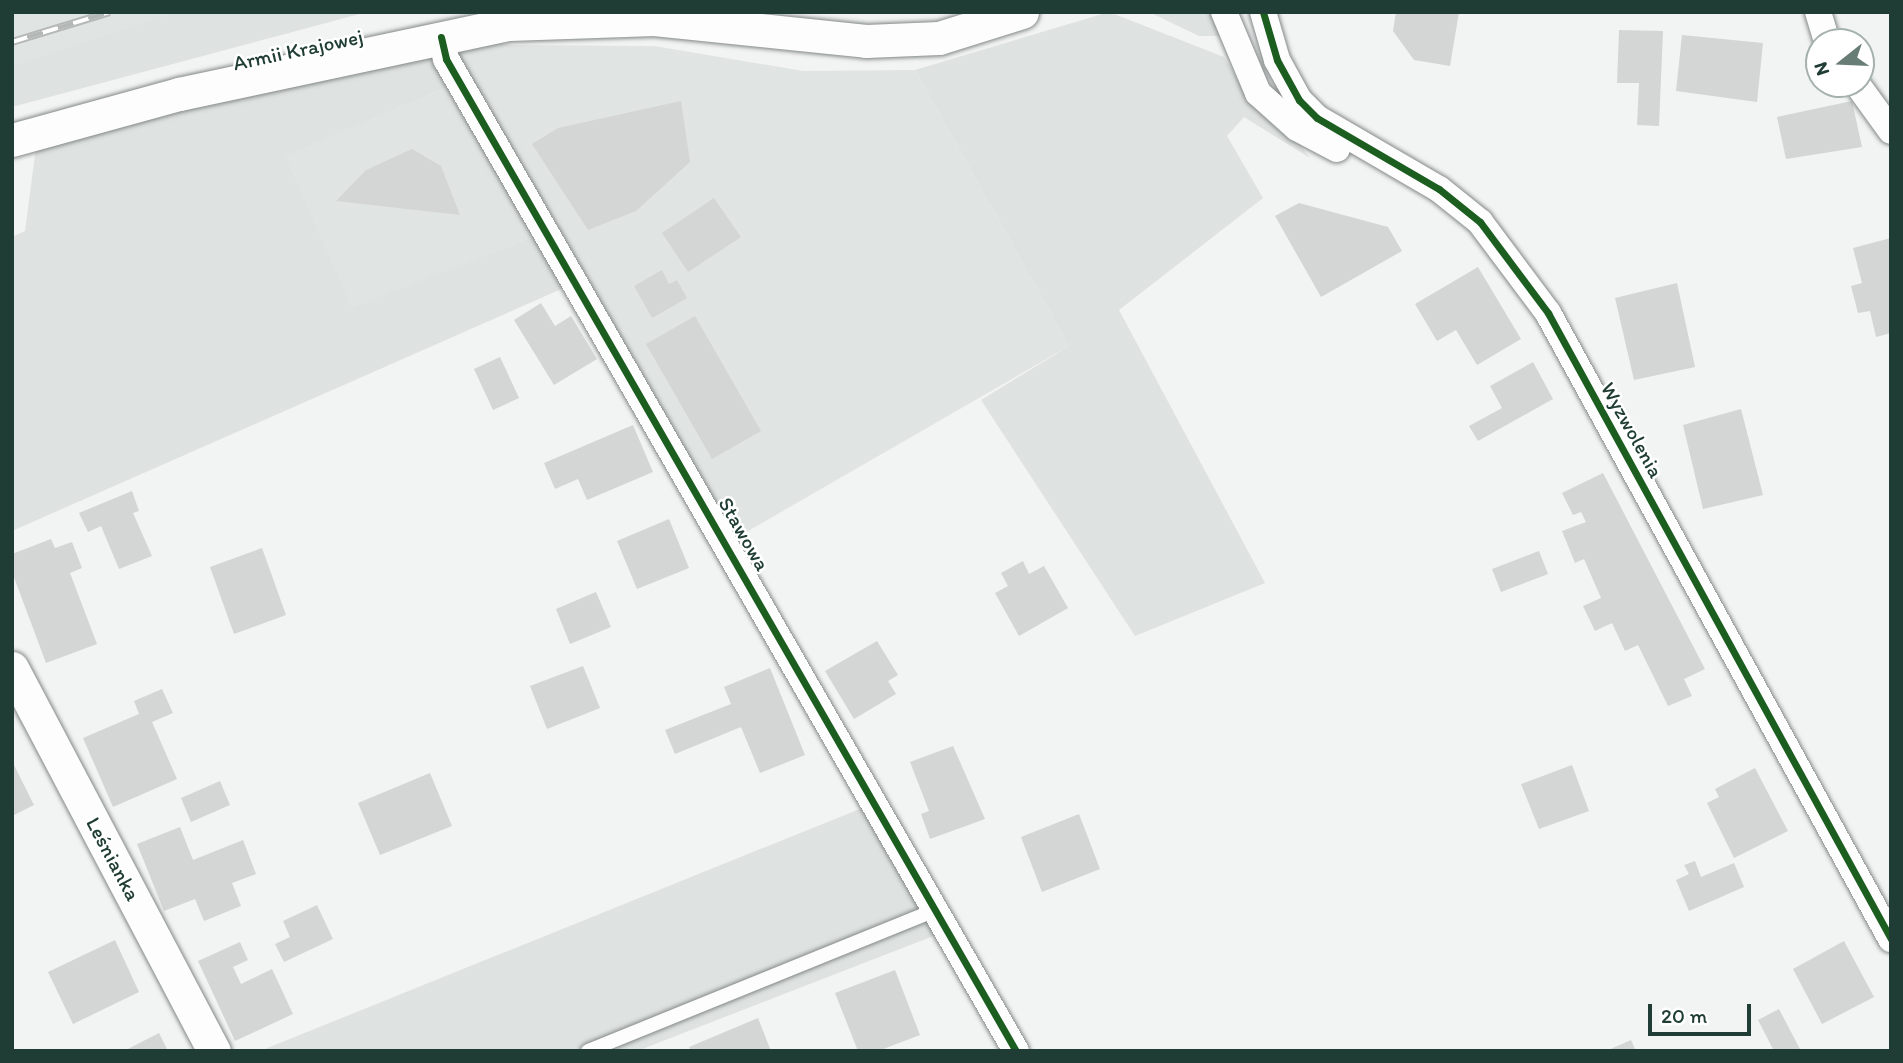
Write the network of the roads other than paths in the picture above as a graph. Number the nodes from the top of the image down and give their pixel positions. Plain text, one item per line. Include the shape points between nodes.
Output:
1 (964, 12) edge
2 (1022, 12) edge
3 (1224, 12) edge
4 (1263, 12) edge
5 (441, 37) junction
6 (889, 39) junction
7 (1867, 98) edge
8 (1891, 131) edge
9 (12, 141) edge
10 (1439, 189) junction
11 (12, 668) edge
12 (938, 909) junction
13 (1891, 939) edge
14 (214, 1051) edge
15 (587, 1051) edge
16 (1016, 1051) edge

1 - 6 street, Armii Krajowej
2 - 6 street, Armii Krajowej via 939,38
3 - 10 street, Wyzwolenia via 1244,67 1274,110 1351,158
4 - 10 street, Wyzwolenia via 1277,60 1317,118
5 - 6 street, Armii Krajowej via 559,19 654,19 824,41
5 - 9 street, Armii Krajowej via 179,94
5 - 12 street, Stawowa via 446,59
7 - 8 street
10 - 13 street, Wyzwolenia via 1480,222 1548,313
11 - 14 street, Leśnianka
12 - 15 lane
12 - 16 street, Stawowa

